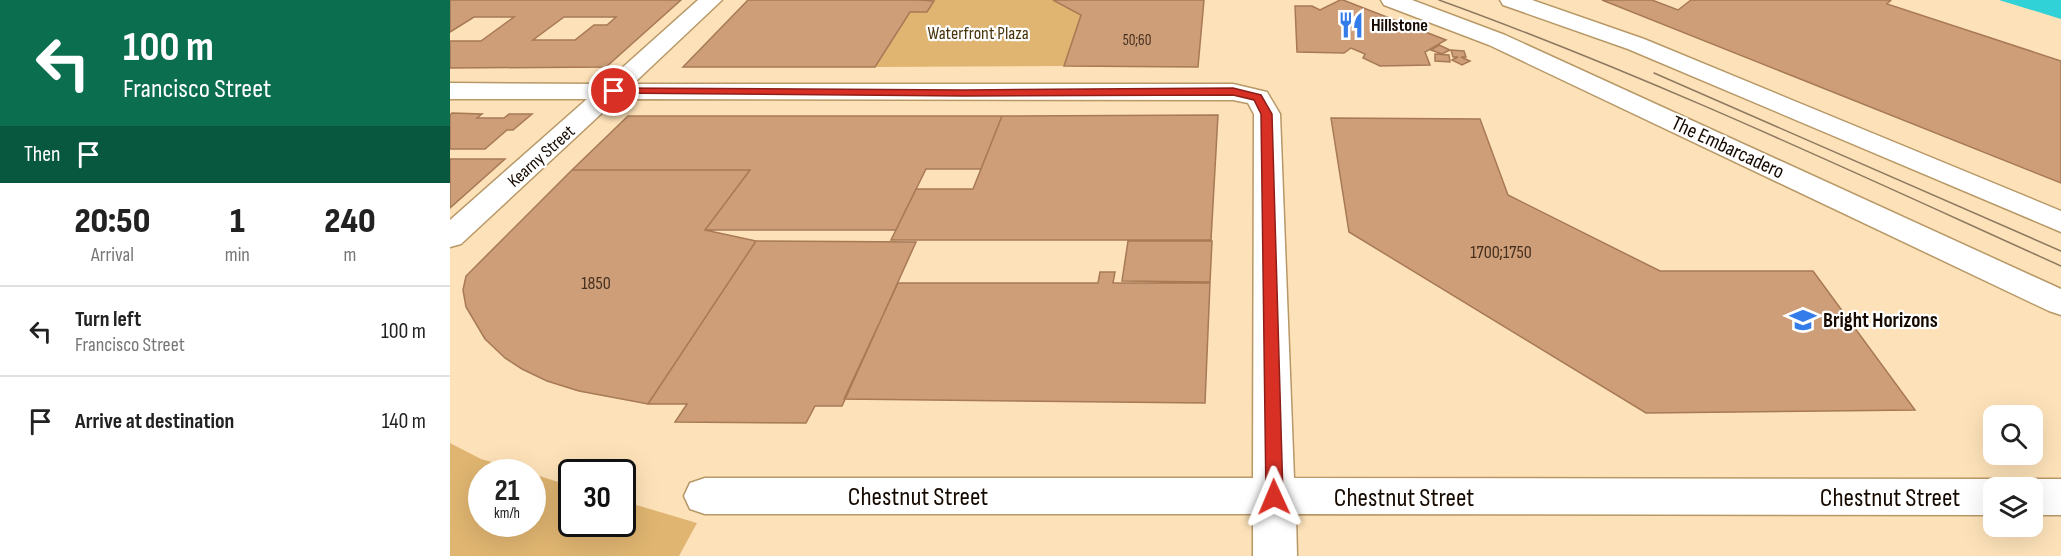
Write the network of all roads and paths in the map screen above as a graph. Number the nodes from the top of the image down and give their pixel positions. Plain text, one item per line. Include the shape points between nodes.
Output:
1 (711, 0) edge
2 (1392, 0) edge
3 (1511, 0) edge
4 (450, 91) edge
5 (614, 91) junction
6 (2061, 222) edge
7 (450, 237) edge
8 (2061, 303) edge
9 (723, 496) dead end
10 (1274, 497) junction
11 (1983, 497) edge
12 (2043, 497) edge
13 (2061, 497) edge
14 (1275, 556) edge

1 - 5 street, Kearny Street
2 - 8 street, The Embarcadero via 1497,40
3 - 6 street via 1636,44
4 - 5 street
5 - 7 street, Kearny Street
5 - 10 street via 1233,92 1258,98 1267,114
9 - 10 street, Chestnut Street
10 - 11 street, Chestnut Street
10 - 14 street
12 - 13 street

